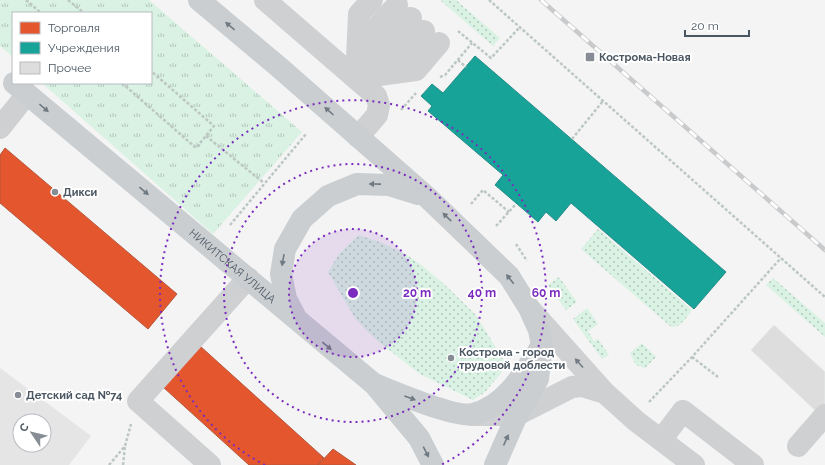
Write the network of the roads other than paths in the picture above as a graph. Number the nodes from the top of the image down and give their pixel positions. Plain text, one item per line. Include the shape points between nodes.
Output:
1 (199, 0) edge
2 (265, 0) edge
3 (372, 0) edge
4 (0, 71) edge
5 (357, 78) junction
6 (12, 81) edge
7 (18, 86) edge
8 (0, 128) edge
9 (358, 137) junction
10 (426, 197) junction
11 (248, 278) junction
12 (529, 308) junction
13 (298, 322) junction
14 (542, 345) junction
15 (374, 384) junction
16 (605, 393) junction
17 (471, 415) junction
18 (825, 415) edge
19 (517, 416) junction
20 (661, 440) junction
21 (798, 446) dead end
22 (210, 465) edge
23 (433, 465) edge
24 (495, 465) edge
25 (694, 465) edge
26 (753, 465) edge

9 -> 1 main road
2 - 5 street
3 - 5 street via 359,14
4 - 6 main road, НИКИТСКАЯ УЛИЦА
5 - 5 street via 416,70 418,24
5 - 9 street via 376,96 379,106 377,115
7 - 8 street
7 -> 11 main road, НИКИТСКАЯ УЛИЦА
9 - 10 main road
12 -> 10 main road via 509,276
10 -> 13 main road via 389,185 357,184 328,196 302,219 285,249 281,274 286,299
11 - 13 main road, НИКИТСКАЯ УЛИЦА
11 - 22 street via 138,401
12 - 14 main road via 539,330
16 -> 12 street
13 -> 15 main road, НИКИТСКАЯ УЛИЦА
14 - 17 main road via 509,391 493,406
14 - 19 main road via 538,380
15 -> 17 main road via 410,399
15 -> 23 main road, НИКИТСКАЯ УЛИЦА via 419,438
16 - 19 street via 582,386 572,387
16 - 20 street
17 - 19 street
18 - 21 street
24 -> 19 main road
20 - 25 street
20 - 26 street via 683,411

